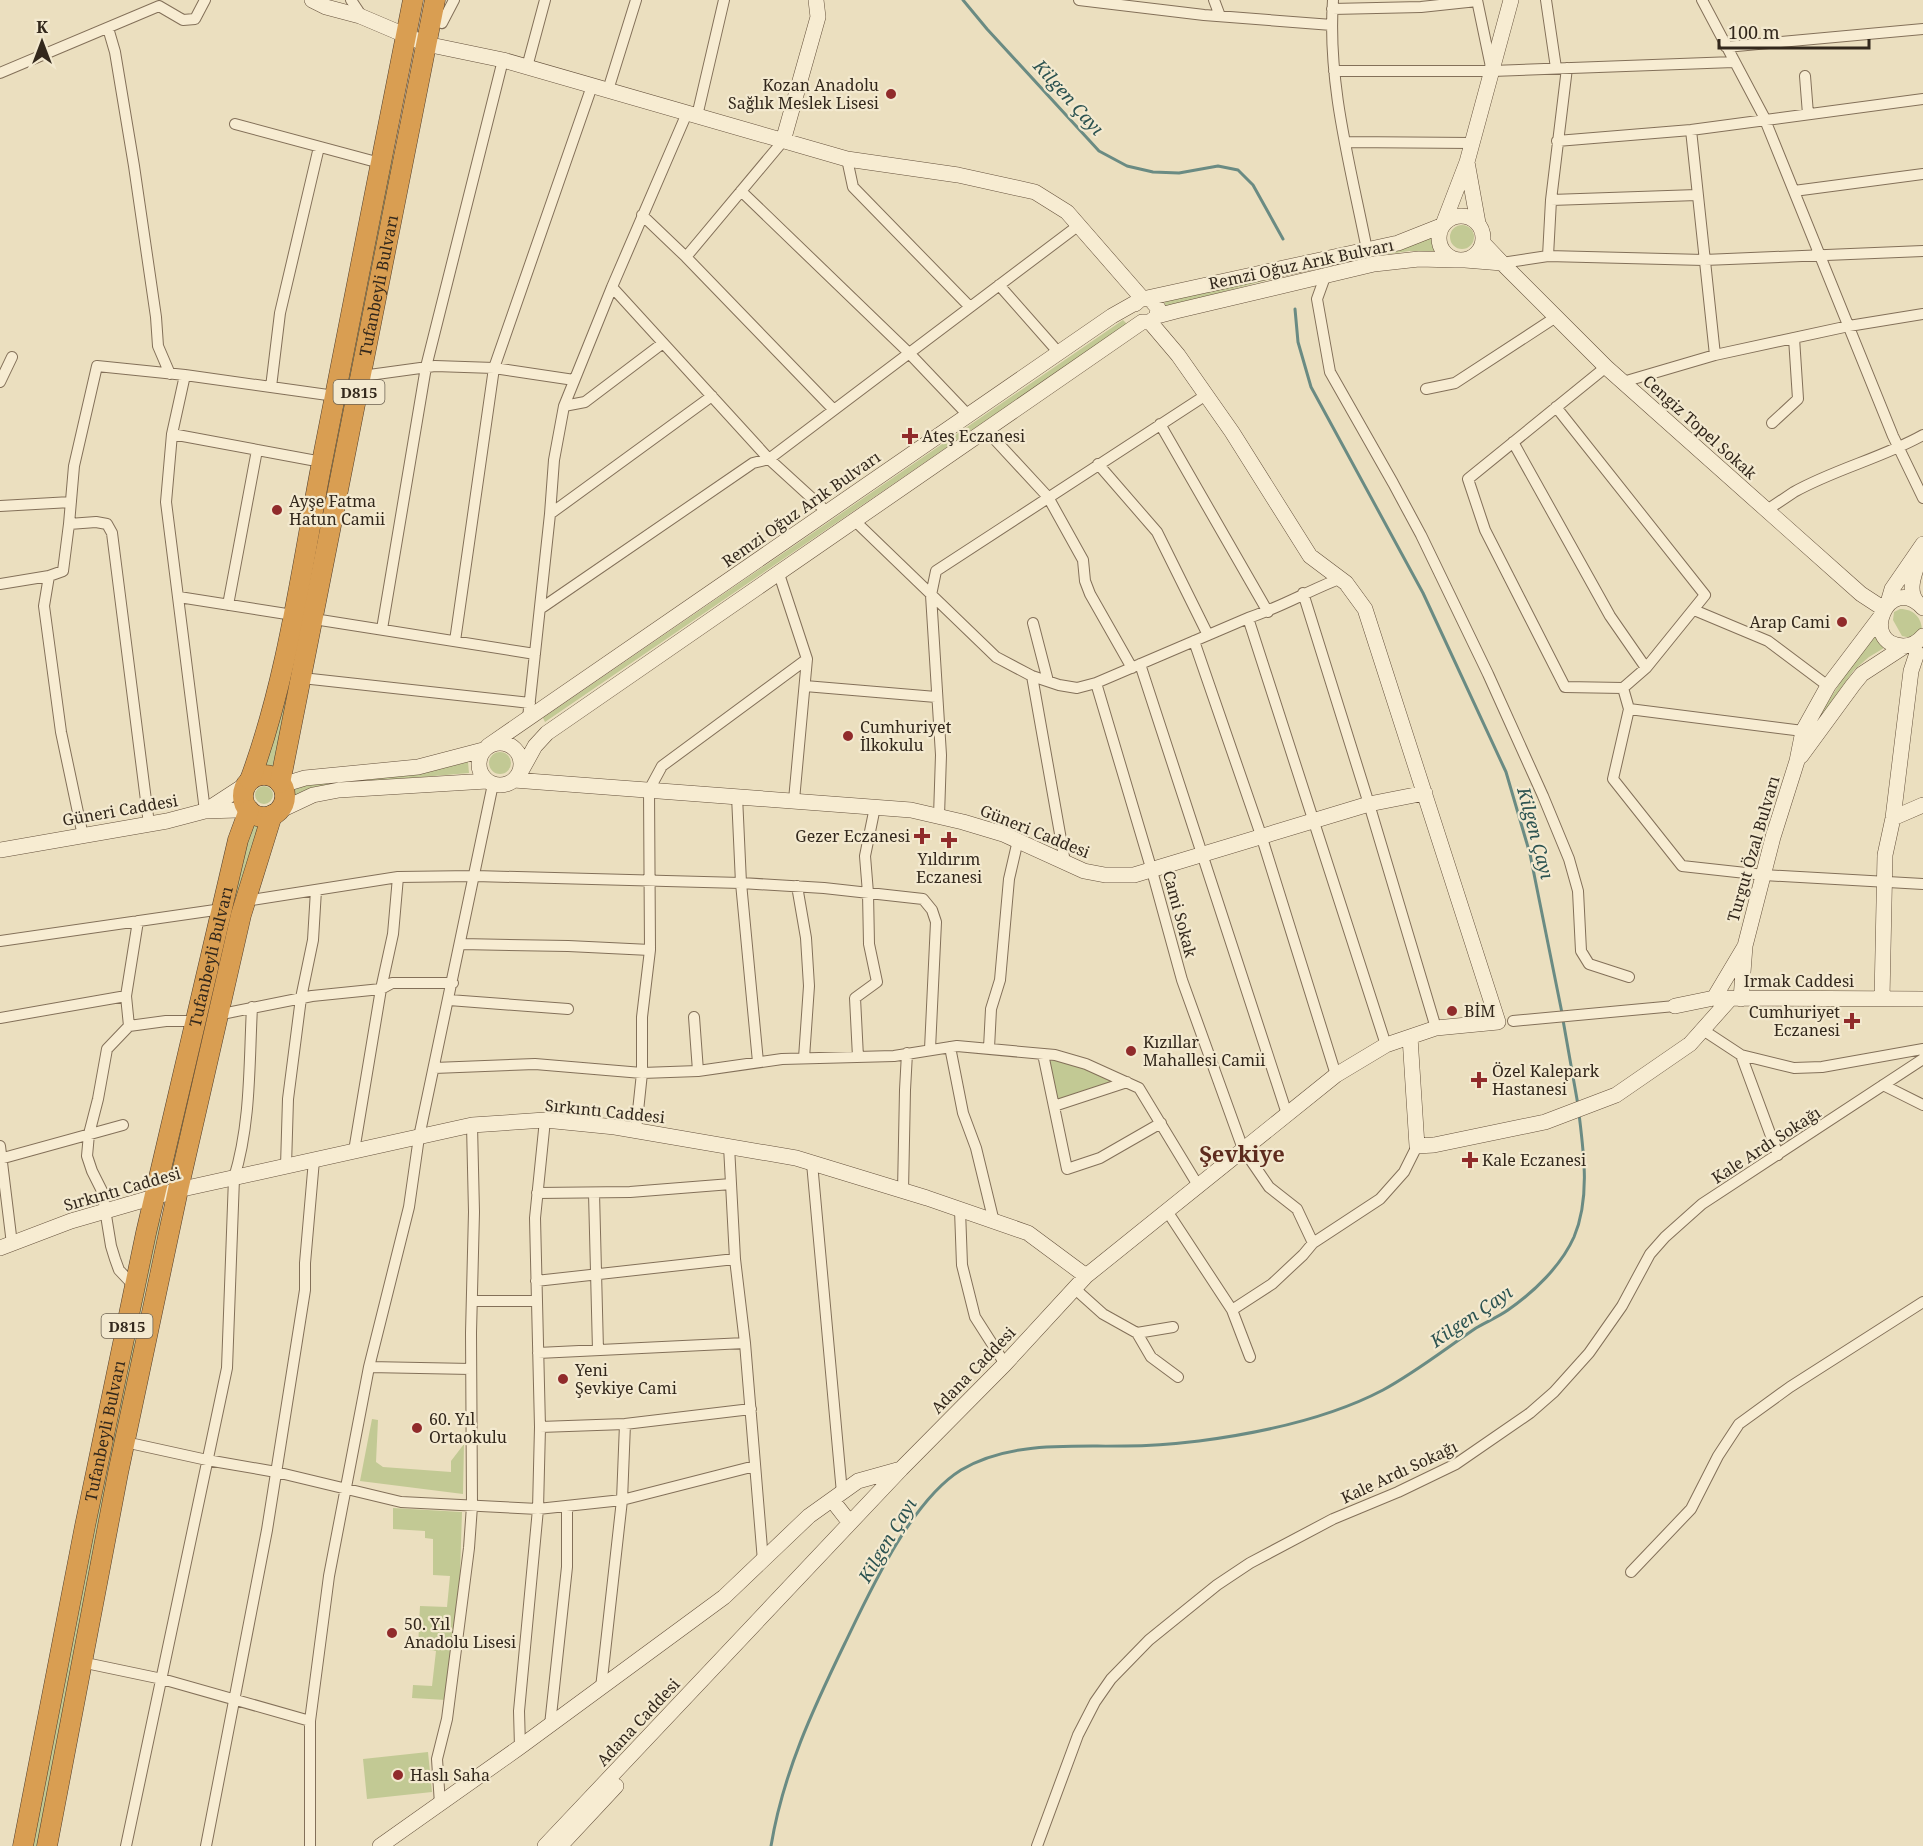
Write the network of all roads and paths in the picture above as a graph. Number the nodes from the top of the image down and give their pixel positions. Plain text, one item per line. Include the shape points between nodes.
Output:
1 (205, 0) edge
2 (312, 0) edge
3 (351, 0) edge
4 (413, 0) edge
5 (454, 0) edge
6 (545, 0) edge
7 (636, 0) edge
8 (724, 0) edge
9 (816, 0) edge
10 (1079, 0) edge
11 (1214, 0) edge
12 (1511, 0) edge
13 (1546, 0) edge
14 (1702, 0) edge
15 (1090, 1) edge
16 (1477, 1) edge
17 (1421, 3) edge
18 (1333, 4) edge
19 (433, 9) edge
20 (1220, 16) junction
21 (364, 18) junction
22 (1332, 25) junction
23 (108, 28) junction
24 (1923, 29) edge
25 (406, 35) junction
26 (426, 44) junction
27 (1726, 47) junction
28 (503, 60) junction
29 (1734, 62) junction
30 (527, 67) junction
31 (1562, 68) junction
32 (1334, 71) junction
33 (1492, 71) junction
34 (0, 72) edge
35 (1805, 76) dead end
36 (592, 86) junction
37 (608, 90) junction
38 (1923, 99) edge
39 (692, 114) junction
40 (1808, 114) junction
41 (1764, 119) junction
42 (235, 124) dead end
43 (1691, 130) junction
44 (783, 141) junction
45 (1557, 141) junction
46 (1346, 142) junction
47 (1472, 143) junction
48 (319, 147) junction
49 (848, 159) junction
50 (1467, 162) junction
51 (380, 163) junction
52 (1923, 174) edge
53 (741, 191) junction
54 (1794, 191) junction
55 (1697, 195) junction
56 (1551, 200) junction
57 (642, 215) junction
58 (1478, 223) junction
59 (1443, 224) junction
60 (1079, 225) junction
61 (1483, 243) junction
62 (1367, 250) junction
63 (1923, 251) edge
64 (1821, 255) junction
65 (1548, 256) junction
66 (686, 257) junction
67 (1458, 260) junction
68 (1704, 260) junction
69 (1502, 263) junction
70 (1326, 274) junction
71 (999, 285) junction
72 (612, 287) junction
73 (1141, 300) junction
74 (970, 307) junction
75 (1923, 314) edge
76 (1556, 317) junction
77 (1150, 320) junction
78 (1849, 326) junction
79 (1794, 338) junction
80 (663, 343) junction
81 (909, 353) junction
82 (1059, 353) junction
83 (1715, 355) junction
84 (12, 357) dead end
85 (426, 367) junction
86 (494, 368) junction
87 (1606, 368) junction
88 (170, 374) junction
89 (185, 375) junction
90 (362, 376) junction
91 (574, 380) junction
92 (0, 382) edge
93 (1623, 382) junction
94 (271, 387) junction
95 (1426, 389) dead end
96 (1206, 395) junction
97 (335, 396) junction
98 (712, 396) junction
99 (564, 406) junction
100 (1556, 407) junction
101 (833, 409) junction
102 (968, 415) junction
103 (1772, 423) dead end
104 (1160, 424) junction
105 (986, 430) junction
106 (172, 434) junction
107 (1923, 435) edge
108 (1512, 442) junction
109 (1899, 448) junction
110 (257, 450) junction
111 (769, 459) junction
112 (322, 462) junction
113 (1098, 464) junction
114 (1047, 497) junction
115 (1923, 498) edge
116 (71, 502) junction
117 (0, 506) edge
118 (1767, 510) junction
119 (827, 512) junction
120 (550, 514) junction
121 (855, 521) junction
122 (69, 524) junction
123 (1923, 546) edge
124 (779, 574) junction
125 (49, 576) junction
126 (1339, 579) junction
127 (0, 584) edge
128 (1303, 593) junction
129 (931, 595) junction
130 (179, 597) junction
131 (228, 605) junction
132 (1920, 605) edge
133 (540, 609) junction
134 (1694, 610) junction
135 (1884, 610) junction
136 (1268, 612) junction
137 (293, 615) junction
138 (1248, 618) junction
139 (314, 619) junction
140 (1033, 623) dead end
141 (382, 629) junction
142 (1208, 635) junction
143 (455, 641) junction
144 (1194, 641) junction
145 (1916, 647) edge
146 (536, 654) junction
147 (807, 659) junction
148 (1136, 666) junction
149 (1646, 669) junction
150 (1032, 676) junction
151 (302, 678) junction
152 (1048, 681) junction
153 (1096, 683) junction
154 (805, 686) junction
155 (1828, 686) junction
156 (1623, 688) junction
157 (936, 697) junction
158 (1629, 709) junction
159 (529, 711) junction
160 (1803, 731) junction
161 (486, 748) junction
162 (1797, 761) junction
163 (516, 777) junction
164 (249, 782) junction
165 (490, 783) junction
166 (281, 784) junction
167 (649, 790) junction
168 (1425, 793) junction
169 (737, 796) junction
170 (795, 800) junction
171 (1369, 804) junction
172 (1923, 805) edge
173 (875, 807) junction
174 (248, 809) junction
175 (205, 811) junction
176 (275, 813) junction
177 (939, 816) junction
178 (1893, 818) junction
179 (1314, 820) junction
180 (149, 824) junction
181 (1261, 835) junction
182 (82, 836) junction
183 (1018, 840) junction
184 (0, 850) edge
185 (1203, 853) junction
186 (1065, 862) junction
187 (1152, 871) junction
188 (1764, 875) junction
189 (475, 876) junction
190 (398, 877) junction
191 (649, 880) junction
192 (1885, 881) junction
193 (741, 883) junction
194 (1923, 884) edge
195 (797, 886) junction
196 (316, 890) junction
197 (868, 893) junction
198 (245, 901) junction
199 (222, 909) junction
200 (138, 921) junction
201 (0, 941) edge
202 (461, 944) junction
203 (1744, 946) junction
204 (650, 950) junction
205 (1629, 977) dead end
206 (453, 982) junction
207 (381, 989) junction
208 (126, 996) junction
209 (301, 998) junction
210 (1714, 998) junction
211 (1882, 998) junction
212 (1736, 999) junction
213 (1923, 999) edge
214 (449, 1000) junction
215 (1675, 1006) joint
216 (252, 1007) junction
217 (568, 1009) dead end
218 (218, 1015) junction
219 (694, 1017) dead end
220 (0, 1018) edge
221 (196, 1021) junction
222 (1505, 1021) junction
223 (129, 1026) junction
224 (1436, 1029) junction
225 (1703, 1030) junction
226 (1410, 1037) junction
227 (1386, 1045) junction
228 (950, 1047) junction
229 (989, 1048) junction
230 (930, 1049) junction
231 (1923, 1049) edge
232 (907, 1053) junction
233 (1043, 1054) junction
234 (1741, 1055) junction
235 (858, 1057) junction
236 (804, 1058) junction
237 (1923, 1059) edge
238 (758, 1062) junction
239 (434, 1068) junction
240 (698, 1071) junction
241 (642, 1073) junction
242 (1336, 1075) junction
243 (1127, 1082) junction
244 (1883, 1085) junction
245 (1923, 1105) edge
246 (1054, 1106) junction
247 (1287, 1114) junction
248 (545, 1120) junction
249 (1161, 1123) junction
250 (123, 1125) dead end
251 (472, 1125) junction
252 (636, 1130) junction
253 (88, 1134) junction
254 (419, 1137) junction
255 (0, 1146) edge
256 (729, 1146) junction
257 (1417, 1146) junction
258 (1243, 1149) junction
259 (354, 1151) junction
260 (1778, 1155) junction
261 (1, 1159) edge
262 (314, 1160) junction
263 (812, 1163) junction
264 (286, 1166) junction
265 (234, 1178) junction
266 (731, 1184) junction
267 (1199, 1187) junction
268 (178, 1191) junction
269 (903, 1191) junction
270 (594, 1193) junction
271 (537, 1194) junction
272 (155, 1196) junction
273 (960, 1210) junction
274 (106, 1211) junction
275 (1167, 1211) junction
276 (994, 1222) junction
277 (1313, 1243) junction
278 (6, 1246) edge
279 (735, 1259) junction
280 (597, 1275) junction
281 (1086, 1276) junction
282 (536, 1281) junction
283 (135, 1287) junction
284 (1074, 1288) junction
285 (472, 1301) junction
286 (537, 1301) junction
287 (1923, 1302) edge
288 (1232, 1310) junction
289 (1173, 1327) dead end
290 (1137, 1333) junction
291 (745, 1343) junction
292 (598, 1350) junction
293 (538, 1353) junction
294 (1250, 1357) dead end
295 (1005, 1364) junction
296 (369, 1367) junction
297 (471, 1369) junction
298 (1178, 1377) dead end
299 (751, 1409) junction
300 (625, 1424) junction
301 (540, 1427) junction
302 (941, 1429) junction
303 (125, 1442) junction
304 (207, 1460) junction
305 (755, 1466) junction
306 (901, 1469) junction
307 (276, 1472) junction
308 (346, 1489) junction
309 (837, 1496) junction
310 (622, 1500) junction
311 (472, 1506) junction
312 (567, 1506) junction
313 (538, 1509) junction
314 (850, 1523) junction
315 (763, 1561) junction
316 (1631, 1572) dead end
317 (81, 1662) junction
318 (162, 1678) junction
319 (602, 1688) junction
320 (234, 1699) junction
321 (310, 1721) junction
322 (550, 1725) junction
323 (520, 1747) junction
324 (440, 1804) junction
325 (23, 1846) edge
326 (47, 1846) edge
327 (126, 1846) edge
328 (206, 1846) edge
329 (310, 1846) edge
330 (380, 1846) edge
331 (545, 1846) edge
332 (560, 1846) edge
333 (1037, 1846) edge

1 - 23 street via 195,19 183,20 159,6
2 - 21 main road
3 - 21 street
4 - 25 highway, Tufanbeyli Bulvarı / D815
5 - 19 street via 442,23
6 - 30 street
7 - 37 street
8 - 39 street
9 - 44 main road via 818,17
10 - 15 street
11 - 20 street
12 - 33 main road
13 - 31 street
14 - 27 street
15 - 20 street
16 - 17 street
16 - 33 street
17 - 18 street
18 - 22 street
19 - 26 highway, Tufanbeyli Bulvarı / D815
20 - 22 street
21 - 25 main road
22 - 32 street
23 - 34 street
23 - 88 street via 134,166 158,346
24 - 27 street
25 - 26 main road
25 - 51 highway, Tufanbeyli Bulvarı / D815
26 - 28 main road
26 - 90 highway, Tufanbeyli Bulvarı / D815
27 - 29 street
28 - 30 main road
28 - 85 street
29 - 31 street
29 - 41 street
30 - 36 main road
31 - 33 street
31 - 45 street
32 - 33 street
32 - 46 street
33 - 47 main road
35 - 40 street
36 - 37 main road
36 - 86 street
37 - 39 main road
38 - 40 street
39 - 44 main road
39 - 57 street
40 - 41 street
41 - 43 street
41 - 54 street
42 - 48 street
43 - 45 street
43 - 55 street
44 - 49 main road
44 - 53 street
45 - 56 street
46 - 47 street
46 - 62 street
47 - 50 main road
48 - 51 street
48 - 94 street via 280,313
49 - 60 main road via 958,175 1035,192 1067,212
49 - 74 street via 853,187
50 - 58 main road
50 - 59 main road
51 - 97 highway, Tufanbeyli Bulvarı / D815
52 - 54 street
53 - 66 street
53 - 81 street
54 - 64 street
55 - 56 street
55 - 68 street
56 - 65 street
57 - 66 street
57 - 72 street
58 - 59 main road, Remzi Oğuz Arık Bulvarı via 1457,215
58 - 61 main road
59 - 62 main road, Remzi Oğuz Arık Bulvarı via 1398,243
59 - 67 main road via 1438,233 1440,246 1448,257
60 - 71 street
60 - 73 main road
61 - 67 main road via 1475,255
61 - 69 main road, Cengiz Topel Sokak
62 - 73 main road, Remzi Oğuz Arık Bulvarı
63 - 64 street
64 - 68 street
64 - 78 street
65 - 68 street
65 - 69 street
66 - 101 street
67 - 69 main road
67 - 70 main road, Remzi Oğuz Arık Bulvarı via 1395,261
68 - 83 street
69 - 76 main road, Cengiz Topel Sokak
70 - 77 main road, Remzi Oğuz Arık Bulvarı
70 - 205 street via 1317,298 1330,372 1425,545 1543,796 1578,891 1581,951 1589,964
71 - 74 street
71 - 82 street
72 - 80 street
72 - 91 street
73 - 77 main road via 1134,315
73 - 77 main road via 1157,304
73 - 82 main road, Remzi Oğuz Arık Bulvarı
74 - 81 street
75 - 78 street
76 - 87 main road, Cengiz Topel Sokak
76 - 95 street via 1455,383
77 - 96 main road
77 - 105 main road, Remzi Oğuz Arık Bulvarı
78 - 79 street
78 - 109 street
79 - 83 street
79 - 103 street via 1798,399
80 - 98 street
80 - 99 street via 585,402
81 - 101 street
81 - 102 street
82 - 102 main road, Remzi Oğuz Arık Bulvarı
83 - 93 street
84 - 92 street
85 - 86 street
85 - 90 street
85 - 141 street
86 - 91 street
86 - 143 street
87 - 93 main road, Cengiz Topel Sokak
87 - 100 street
88 - 89 street
88 - 116 street via 97,366 74,466
89 - 94 street
89 - 106 street
90 - 139 highway, Tufanbeyli Bulvarı / D815
91 - 99 street
93 - 118 main road, Cengiz Topel Sokak
94 - 97 street
96 - 104 street
96 - 126 main road via 1310,556
97 - 112 highway, Tufanbeyli Bulvarı / D815
98 - 111 street
98 - 120 street
99 - 120 street
100 - 108 street
100 - 134 street via 1705,595
101 - 111 street
102 - 119 main road, Remzi Oğuz Arık Bulvarı
104 - 113 street
104 - 136 street
105 - 114 street
105 - 121 main road, Remzi Oğuz Arık Bulvarı
106 - 110 street
106 - 130 street via 166,502
107 - 109 street
108 - 149 street via 1610,616
108 - 156 street via 1467,478 1485,530 1565,687
109 - 115 street
109 - 118 street via 1795,492
110 - 112 street
110 - 131 street
111 - 119 street
111 - 133 street via 753,463
112 - 137 highway, Tufanbeyli Bulvarı / D815
113 - 114 street
113 - 142 street via 1157,532
114 - 129 street via 936,571
114 - 148 street via 1083,560 1090,594
116 - 117 street
116 - 122 street
118 - 135 main road, Cengiz Topel Sokak
119 - 159 main road, Remzi Oğuz Arık Bulvarı
120 - 133 street
121 - 124 main road, Remzi Oğuz Arık Bulvarı
121 - 129 street
122 - 125 street via 63,572
122 - 180 street via 107,524 112,533
123 - 132 main road, Turgut Özal Bulvarı via 1913,583 1914,598
123 - 135 main road, Turgut Özal Bulvarı via 1892,589
124 - 147 street
124 - 163 main road, Remzi Oğuz Arık Bulvarı via 547,734
125 - 127 street
125 - 182 street via 44,606 61,732
126 - 128 street
126 - 168 main road via 1365,609
128 - 136 street
128 - 171 street
129 - 150 street via 996,657
129 - 157 street
130 - 131 street
130 - 175 street
131 - 137 street
132 - 135 main road, Turgut Özal Bulvarı via 1903,598
133 - 146 street
134 - 149 street
134 - 155 street via 1768,641
135 - 145 main road via 1880,623 1885,637 1890,642
135 - 155 main road, Turgut Özal Bulvarı
136 - 138 street
137 - 164 highway, Tufanbeyli Bulvarı / D815 via 273,711
138 - 142 street
138 - 179 street
139 - 141 street
139 - 151 highway, Tufanbeyli Bulvarı / D815
140 - 152 street
141 - 143 street
142 - 144 street
143 - 146 street
144 - 148 street
144 - 181 street
145 - 162 main road, Turgut Özal Bulvarı via 1862,675
145 - 178 main road
146 - 159 street
147 - 154 street
147 - 167 street via 662,766
148 - 153 street
148 - 185 street
149 - 156 street
150 - 152 street
150 - 186 street
151 - 159 street
151 - 166 highway, Tufanbeyli Bulvarı / D815
152 - 153 street via 1077,688
153 - 187 street, Cami Sokak
154 - 157 street
154 - 170 street
155 - 160 main road, Turgut Özal Bulvarı
156 - 158 street
157 - 177 street via 941,755
158 - 160 street
158 - 188 street via 1613,779 1682,866
159 - 161 main road, Remzi Oğuz Arık Bulvarı
160 - 162 main road, Turgut Özal Bulvarı
161 - 163 main road via 502,742 515,748 521,761
161 - 165 main road via 480,756 479,770
161 - 166 main road via 418,767
162 - 188 main road, Turgut Özal Bulvarı
163 - 165 main road, Güneri Caddesi via 501,785
163 - 167 main road, Güneri Caddesi
164 - 166 highway via 266,775
164 - 174 highway, Tufanbeyli Bulvarı via 243,795
164 - 175 main road
165 - 176 main road, Güneri Caddesi via 339,790 313,795
165 - 189 street
166 - 176 highway, Tufanbeyli Bulvarı via 284,803
167 - 169 main road, Güneri Caddesi
167 - 191 street
168 - 171 main road, Güneri Caddesi
168 - 222 main road
169 - 170 main road, Güneri Caddesi
169 - 193 street
170 - 173 main road, Güneri Caddesi
171 - 179 main road, Güneri Caddesi
171 - 224 street
172 - 178 main road
173 - 177 main road, Güneri Caddesi
173 - 197 street via 865,856
174 - 175 main road, Güneri Caddesi
174 - 176 highway via 260,816
174 - 199 highway, Tufanbeyli Bulvarı / D815
175 - 180 main road, Güneri Caddesi
176 - 198 highway, Tufanbeyli Bulvarı / D815
177 - 183 main road, Güneri Caddesi
178 - 192 main road via 1885,855
179 - 181 main road, Güneri Caddesi
179 - 227 street
180 - 182 main road, Güneri Caddesi
181 - 185 main road, Güneri Caddesi
181 - 242 street
182 - 184 main road, Güneri Caddesi
183 - 186 main road, Güneri Caddesi
183 - 229 street via 1009,879
185 - 187 main road, Güneri Caddesi
185 - 247 street
186 - 187 main road, Güneri Caddesi via 1105,875
187 - 258 street, Cami Sokak via 1182,980
188 - 192 street
188 - 203 main road, Turgut Özal Bulvarı
189 - 190 street
189 - 191 street
189 - 202 street
190 - 196 street
190 - 207 street via 393,934
191 - 193 street
191 - 204 street
192 - 194 street
192 - 211 main road
193 - 195 street
193 - 238 street
195 - 197 street
195 - 236 street via 809,986
196 - 198 street
196 - 209 street via 313,940
197 - 230 street via 923,899 932,910 936,922
197 - 235 street via 869,944 877,982 855,998
198 - 218 highway, Tufanbeyli Bulvarı / D815
199 - 200 street
199 - 221 highway, Tufanbeyli Bulvarı / D815
200 - 201 street
200 - 208 street
202 - 204 street
202 - 206 street
203 - 210 main road
203 - 212 main road
204 - 241 street via 642,1017
206 - 207 street via 392,983
206 - 214 street
207 - 209 street
207 - 259 street
208 - 220 street
208 - 223 street
209 - 216 street
209 - 264 street via 288,1099
210 - 212 main road, Irmak Caddesi
210 - 215 main road, Irmak Caddesi
211 - 212 main road, Irmak Caddesi
211 - 213 main road, Irmak Caddesi
212 - 225 main road
214 - 217 street
214 - 239 street
215 - 222 street
216 - 218 street
216 - 265 street via 247,1116
218 - 268 highway, Tufanbeyli Bulvarı / D815
219 - 240 street
221 - 223 street
221 - 272 highway, Tufanbeyli Bulvarı / D815
222 - 224 main road, Adana Caddesi
223 - 253 street via 107,1049
224 - 226 main road, Adana Caddesi
225 - 234 street
225 - 257 main road via 1690,1044 1616,1095 1545,1122
226 - 227 main road, Adana Caddesi
226 - 257 main road
227 - 242 main road, Adana Caddesi
228 - 229 street
228 - 230 street
228 - 276 street via 963,1113
229 - 233 street
230 - 232 street
231 - 234 street via 1808,1069
232 - 235 street
232 - 269 street
233 - 243 street via 1086,1064
233 - 246 street
234 - 260 street
235 - 236 street
236 - 238 street
237 - 244 street, Kale Ardı Sokağı
238 - 240 street
239 - 241 street via 535,1064
239 - 254 street
240 - 241 street
241 - 252 street
242 - 247 main road, Adana Caddesi
243 - 246 street
243 - 249 street via 1138,1088
244 - 245 street
244 - 260 street, Kale Ardı Sokağı
246 - 249 street via 1067,1168 1100,1158
247 - 258 main road, Adana Caddesi
248 - 251 main road, Sırkıntı Caddesi
248 - 252 main road, Sırkıntı Caddesi
248 - 271 street
249 - 267 street
250 - 253 street
251 - 254 main road, Sırkıntı Caddesi
251 - 285 street
252 - 256 main road, Sırkıntı Caddesi
253 - 261 street
253 - 274 street via 87,1156
254 - 259 main road, Sırkıntı Caddesi
254 - 296 street via 409,1208
255 - 261 street
256 - 263 main road, Sırkıntı Caddesi
256 - 266 street
257 - 277 street via 1404,1172 1380,1199
258 - 267 main road, Adana Caddesi
258 - 277 street, Cami Sokak via 1269,1187 1297,1209
259 - 262 main road, Sırkıntı Caddesi
260 - 333 street, Kale Ardı Sokağı via 1702,1204 1665,1237 1650,1254 1622,1306 1594,1346 1530,1413 1456,1464 1333,1519 1250,1563 1149,1640 1111,1678 1082,1726
261 - 278 street
262 - 264 main road, Sırkıntı Caddesi
262 - 307 street via 305,1290
263 - 269 main road, Sırkıntı Caddesi
263 - 309 street
264 - 265 main road, Sırkıntı Caddesi
265 - 268 main road, Sırkıntı Caddesi
265 - 304 street via 227,1368
266 - 270 street
266 - 279 street
267 - 275 main road, Adana Caddesi
268 - 272 main road, Sırkıntı Caddesi
268 - 303 highway, Tufanbeyli Bulvarı / D815
269 - 273 main road, Sırkıntı Caddesi
270 - 271 street
270 - 280 street
271 - 282 street
272 - 274 main road, Sırkıntı Caddesi
272 - 283 highway, Tufanbeyli Bulvarı / D815
273 - 276 main road, Sırkıntı Caddesi
273 - 295 street via 962,1265 975,1317
274 - 278 main road, Sırkıntı Caddesi
274 - 283 street via 119,1270
275 - 281 main road, Adana Caddesi
275 - 288 street
276 - 281 main road, Sırkıntı Caddesi via 1028,1233
277 - 288 street via 1272,1284
279 - 280 street
279 - 291 street
280 - 282 street
280 - 292 street
281 - 284 main road, Adana Caddesi
282 - 286 street
283 - 325 highway, Tufanbeyli Bulvarı / D815
284 - 290 street via 1103,1314
284 - 295 main road, Adana Caddesi
285 - 286 street
285 - 297 street
286 - 293 street
287 - 316 street via 1739,1424 1690,1509
288 - 294 street
289 - 290 street
290 - 298 street via 1151,1356
291 - 292 street
291 - 299 street
292 - 293 street
293 - 301 street
295 - 302 main road, Adana Caddesi
296 - 297 street
296 - 308 street
297 - 311 street
299 - 300 street
299 - 305 street
300 - 301 street
300 - 310 street
301 - 313 street
302 - 306 main road, Adana Caddesi
302 - 332 main road via 905,1476
303 - 304 street
303 - 317 highway, Tufanbeyli Bulvarı / D815
304 - 307 street
304 - 318 street
305 - 310 street
305 - 315 street
306 - 309 main road via 858,1481
306 - 314 main road, Adana Caddesi
307 - 308 street
307 - 320 street
308 - 311 street via 401,1502
308 - 321 street via 329,1576
309 - 314 main road
309 - 315 main road via 809,1516
310 - 312 street
310 - 319 street
311 - 313 street
311 - 324 street via 447,1719 437,1759
312 - 313 street
312 - 322 street via 567,1567
313 - 323 street via 519,1712
314 - 331 main road, Adana Caddesi
315 - 319 main road via 724,1597
317 - 318 street
317 - 326 highway, Tufanbeyli Bulvarı / D815
318 - 320 street
318 - 327 street
319 - 322 main road
320 - 321 street
320 - 328 street
321 - 329 street
322 - 323 main road
323 - 324 main road
324 - 330 main road

